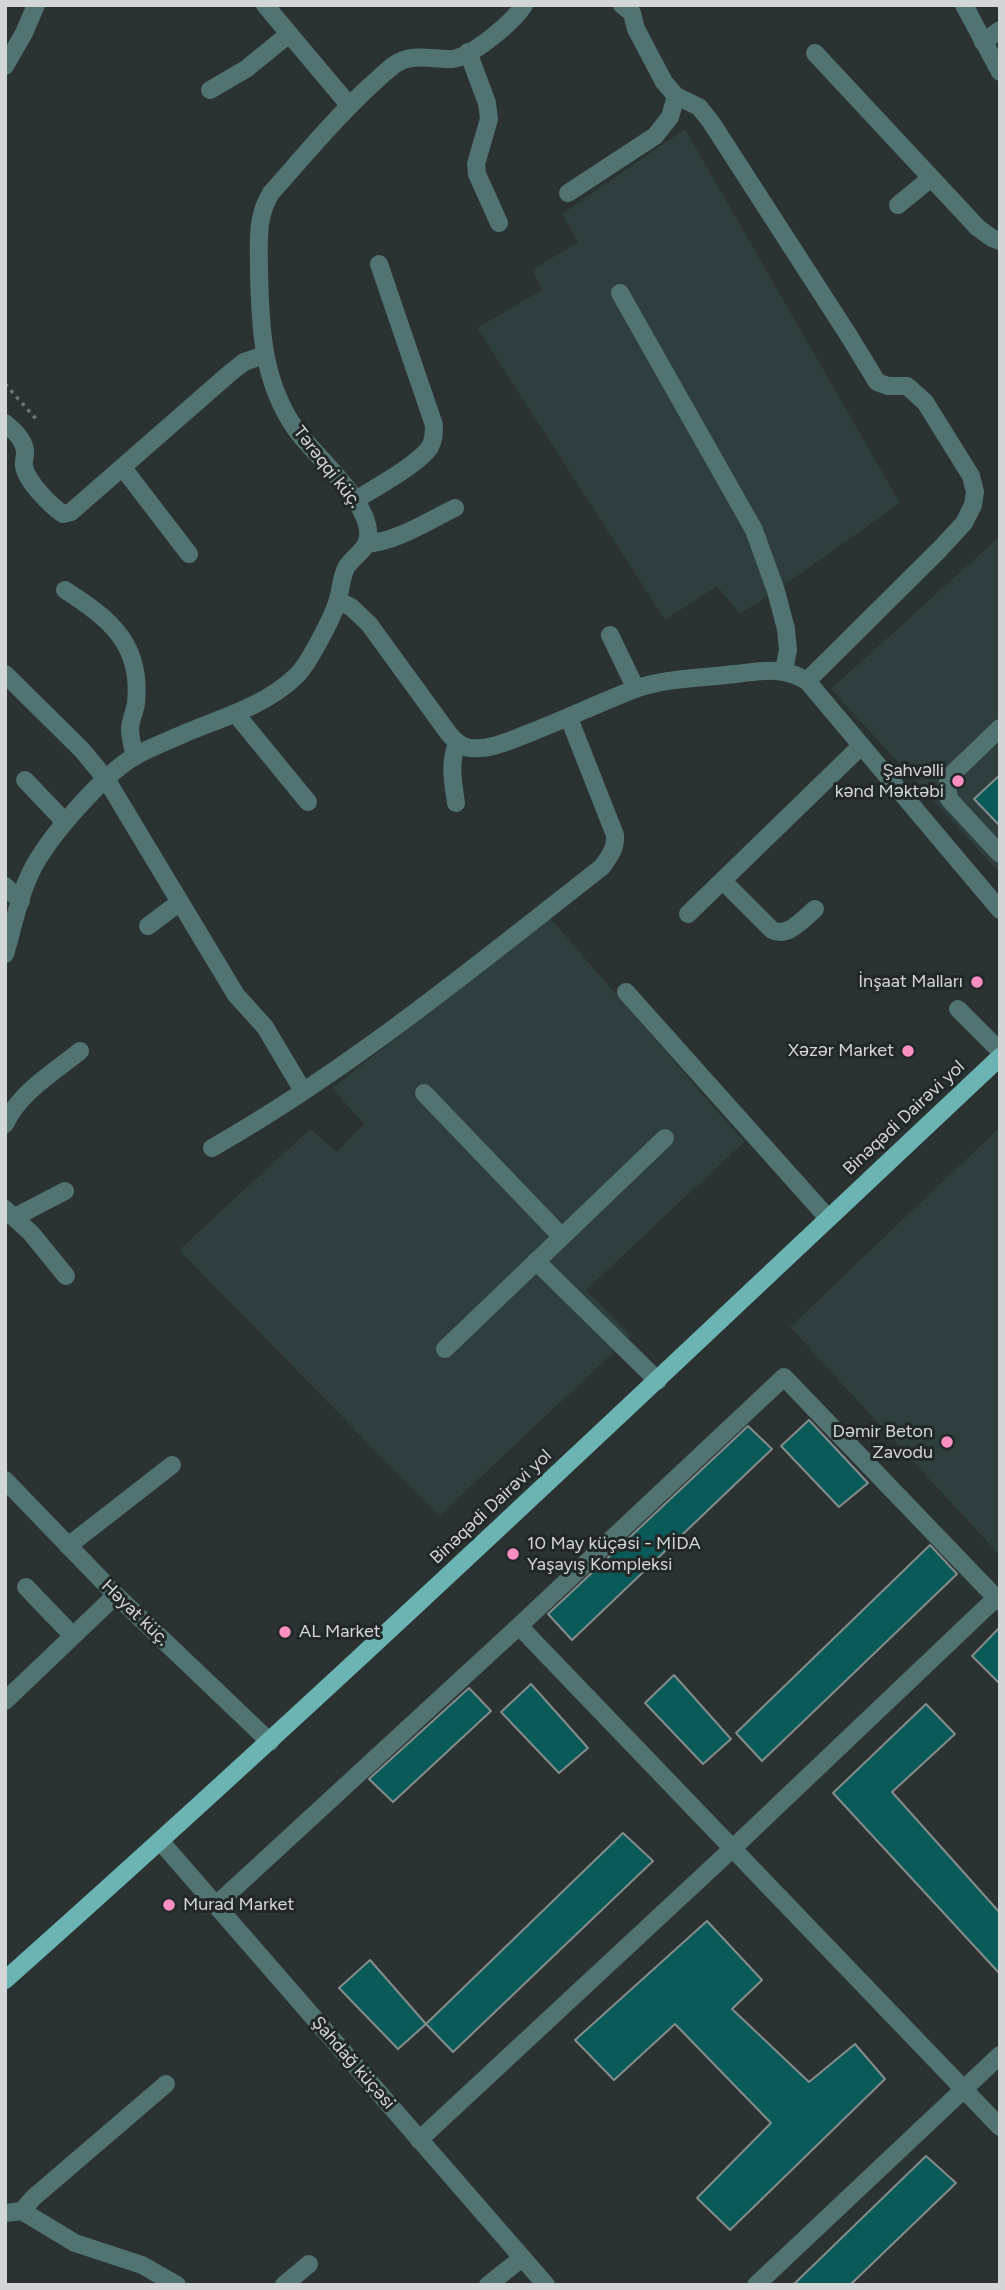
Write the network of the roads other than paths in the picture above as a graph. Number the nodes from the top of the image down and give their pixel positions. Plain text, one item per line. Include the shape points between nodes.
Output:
1 (36, 5) edge
2 (265, 5) edge
3 (524, 5) edge
4 (964, 5) edge
5 (631, 8) edge
6 (1000, 30) edge
7 (289, 34) junction
8 (983, 42) junction
9 (468, 52) junction
10 (815, 53) dead end
11 (5, 66) edge
12 (1000, 72) edge
13 (210, 90) dead end
14 (676, 96) junction
15 (349, 106) junction
16 (931, 178) junction
17 (568, 193) dead end
18 (898, 205) dead end
19 (499, 223) dead end
20 (1000, 241) edge
21 (379, 264) dead end
22 (620, 293) dead end
23 (264, 355) junction
24 (5, 423) edge
25 (123, 468) junction
26 (356, 500) junction
27 (455, 508) dead end
28 (366, 544) junction
29 (189, 554) dead end
30 (65, 590) dead end
31 (338, 601) junction
32 (610, 635) dead end
33 (784, 670) junction
34 (5, 674) edge
35 (807, 681) junction
36 (636, 689) junction
37 (235, 713) junction
38 (569, 718) junction
39 (1000, 728) edge
40 (457, 744) junction
41 (861, 746) junction
42 (135, 757) junction
43 (106, 779) junction
44 (25, 780) dead end
45 (308, 802) dead end
46 (456, 803) dead end
47 (65, 822) junction
48 (1000, 854) edge
49 (723, 881) junction
50 (5, 886) edge
51 (21, 901) junction
52 (180, 902) junction
53 (815, 909) dead end
54 (1000, 910) edge
55 (688, 914) dead end
56 (148, 926) dead end
57 (5, 954) edge
58 (626, 992) dead end
59 (958, 1009) dead end
60 (80, 1051) dead end
61 (1000, 1051) edge
62 (1000, 1057) edge
63 (303, 1091) junction
64 (424, 1093) dead end
65 (5, 1124) edge
66 (664, 1138) dead end
67 (212, 1148) dead end
68 (65, 1191) dead end
69 (10, 1213) edge
70 (828, 1218) junction
71 (562, 1237) junction
72 (536, 1261) junction
73 (66, 1276) dead end
74 (445, 1349) dead end
75 (658, 1381) junction
76 (173, 1465) dead end
77 (5, 1480) edge
78 (68, 1546) junction
79 (26, 1587) dead end
80 (116, 1595) junction
81 (998, 1600) edge
82 (519, 1626) junction
83 (73, 1636) junction
84 (5, 1701) edge
85 (270, 1742) junction
86 (161, 1842) junction
87 (732, 1849) junction
88 (216, 1905) junction
89 (5, 1980) edge
90 (1000, 2055) edge
91 (166, 2084) dead end
92 (964, 2088) junction
93 (1000, 2127) edge
94 (419, 2140) junction
95 (14, 2212) edge
96 (522, 2258) junction
97 (309, 2264) dead end
98 (177, 2285) edge
99 (284, 2285) edge
100 (488, 2285) edge
101 (546, 2285) edge
102 (756, 2285) edge

1 - 11 street
2 - 7 street
3 - 9 street, Tərəqqi küç. via 496,34
4 - 8 street
5 - 14 street via 646,49
6 - 8 street
7 - 13 street via 246,69
7 - 15 street
8 - 12 street
9 - 15 street, Tərəqqi küç. via 454,59 408,58 395,64
9 - 19 street via 489,119 477,174
10 - 16 street
14 - 17 street via 670,117 655,136
14 - 35 street via 699,107 711,122 877,382 907,386 925,402 971,476 975,492 964,523
15 - 23 street, Tərəqqi küç. via 264,205 259,230
16 - 18 street
16 - 20 street via 978,228
21 - 26 street via 434,436 421,457
22 - 33 street via 754,530 786,629
23 - 25 street via 230,373
23 - 26 street, Tərəqqi küç. via 286,414
24 - 25 street via 25,448 28,477 63,513 71,512
25 - 29 street
26 - 28 street, Tərəqqi küç. via 368,529
27 - 28 street via 398,536
28 - 31 street via 346,567
30 - 42 street via 99,612 127,644 136,673 130,730
31 - 37 street via 296,677
31 - 40 street via 369,624
32 - 36 street
33 - 35 street
33 - 36 street
34 - 43 street
35 - 41 street
36 - 38 street
37 - 42 street
37 - 45 street
38 - 40 street via 493,747
38 - 63 street via 615,835 611,856 412,1014
39 - 48 street via 949,778 947,787 949,799
40 - 46 street via 451,769
41 - 49 street
41 - 54 street
42 - 43 street
43 - 47 street
43 - 52 street
44 - 47 street
47 - 51 street via 30,873
49 - 53 street via 779,933 787,932
49 - 55 street
50 - 51 street
51 - 57 street
52 - 56 street
52 - 63 street via 236,995 265,1027
58 - 70 street
59 - 61 street
60 - 65 street via 27,1093
62 - 70 main road, Binəqədi Dairəvi yol
63 - 67 street
64 - 71 street
66 - 71 street
68 - 69 street
69 - 73 street
70 - 75 main road, Binəqədi Dairəvi yol
71 - 72 street
72 - 74 street
72 - 75 street
75 - 85 main road, Binəqədi Dairəvi yol
76 - 78 street
77 - 78 street, Həyat küç.
78 - 80 street, Həyat küç.
79 - 83 street
80 - 83 street
80 - 85 street, Həyat küç.
81 - 82 street via 784,1377
81 - 87 street
82 - 87 street
82 - 88 street
83 - 84 street
85 - 86 main road, Binəqədi Dairəvi yol
86 - 88 street, Şahdağ küçəsi
86 - 89 main road, Binəqədi Dairəvi yol
87 - 92 street
87 - 94 street
88 - 94 street, Şahdağ küçəsi
90 - 92 street
91 - 95 street
92 - 93 street
92 - 102 street
94 - 96 street, Şahdağ küçəsi
95 - 98 street via 75,2244 142,2266
96 - 100 street
96 - 101 street, Şahdağ küçəsi
97 - 99 street

